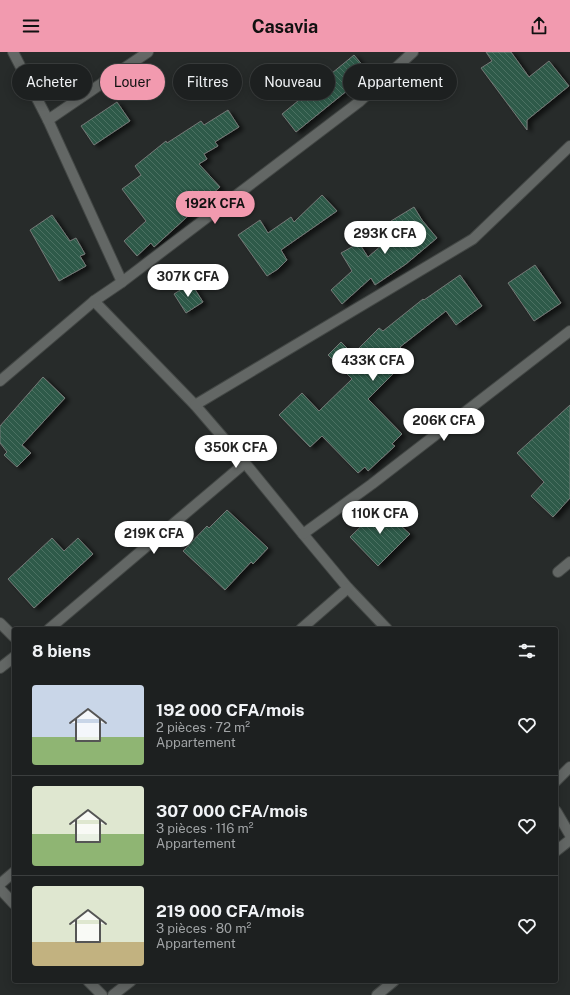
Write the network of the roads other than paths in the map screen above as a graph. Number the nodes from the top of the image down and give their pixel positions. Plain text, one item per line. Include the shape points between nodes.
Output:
1 (13, 52) edge
2 (148, 52) edge
3 (413, 52) edge
4 (48, 120) junction
5 (570, 146) edge
6 (122, 282) junction
7 (94, 301) junction
8 (570, 331) edge
9 (0, 381) edge
10 (195, 405) junction
11 (245, 463) junction
12 (302, 534) junction
13 (570, 562) edge
14 (558, 572) dead end
15 (348, 588) junction
16 (0, 623) edge
17 (51, 627) edge
18 (302, 627) edge
19 (385, 627) edge
20 (12, 635) edge
21 (12, 659) edge
22 (0, 668) edge
23 (570, 767) edge
24 (558, 779) edge
25 (558, 814) edge
26 (570, 835) edge
27 (570, 840) edge
28 (558, 850) edge
29 (12, 874) edge
30 (0, 884) edge
31 (0, 889) edge
32 (12, 902) edge
33 (90, 983) edge
34 (128, 983) edge
35 (392, 983) edge
36 (102, 995) edge
37 (113, 995) edge
38 (377, 995) edge

1 - 4 street
2 - 4 street
3 - 6 street via 359,102
4 - 6 street
5 - 10 street via 473,239
6 - 7 street
7 - 9 street
7 - 10 street
8 - 12 street via 372,484
10 - 11 street
11 - 12 street
11 - 17 street
12 - 15 street
13 - 14 street
15 - 18 street
15 - 19 street
16 - 20 street
21 - 22 street
23 - 24 street
25 - 26 street
27 - 28 street
29 - 30 street
31 - 32 street
33 - 36 street
34 - 37 street
35 - 38 street

